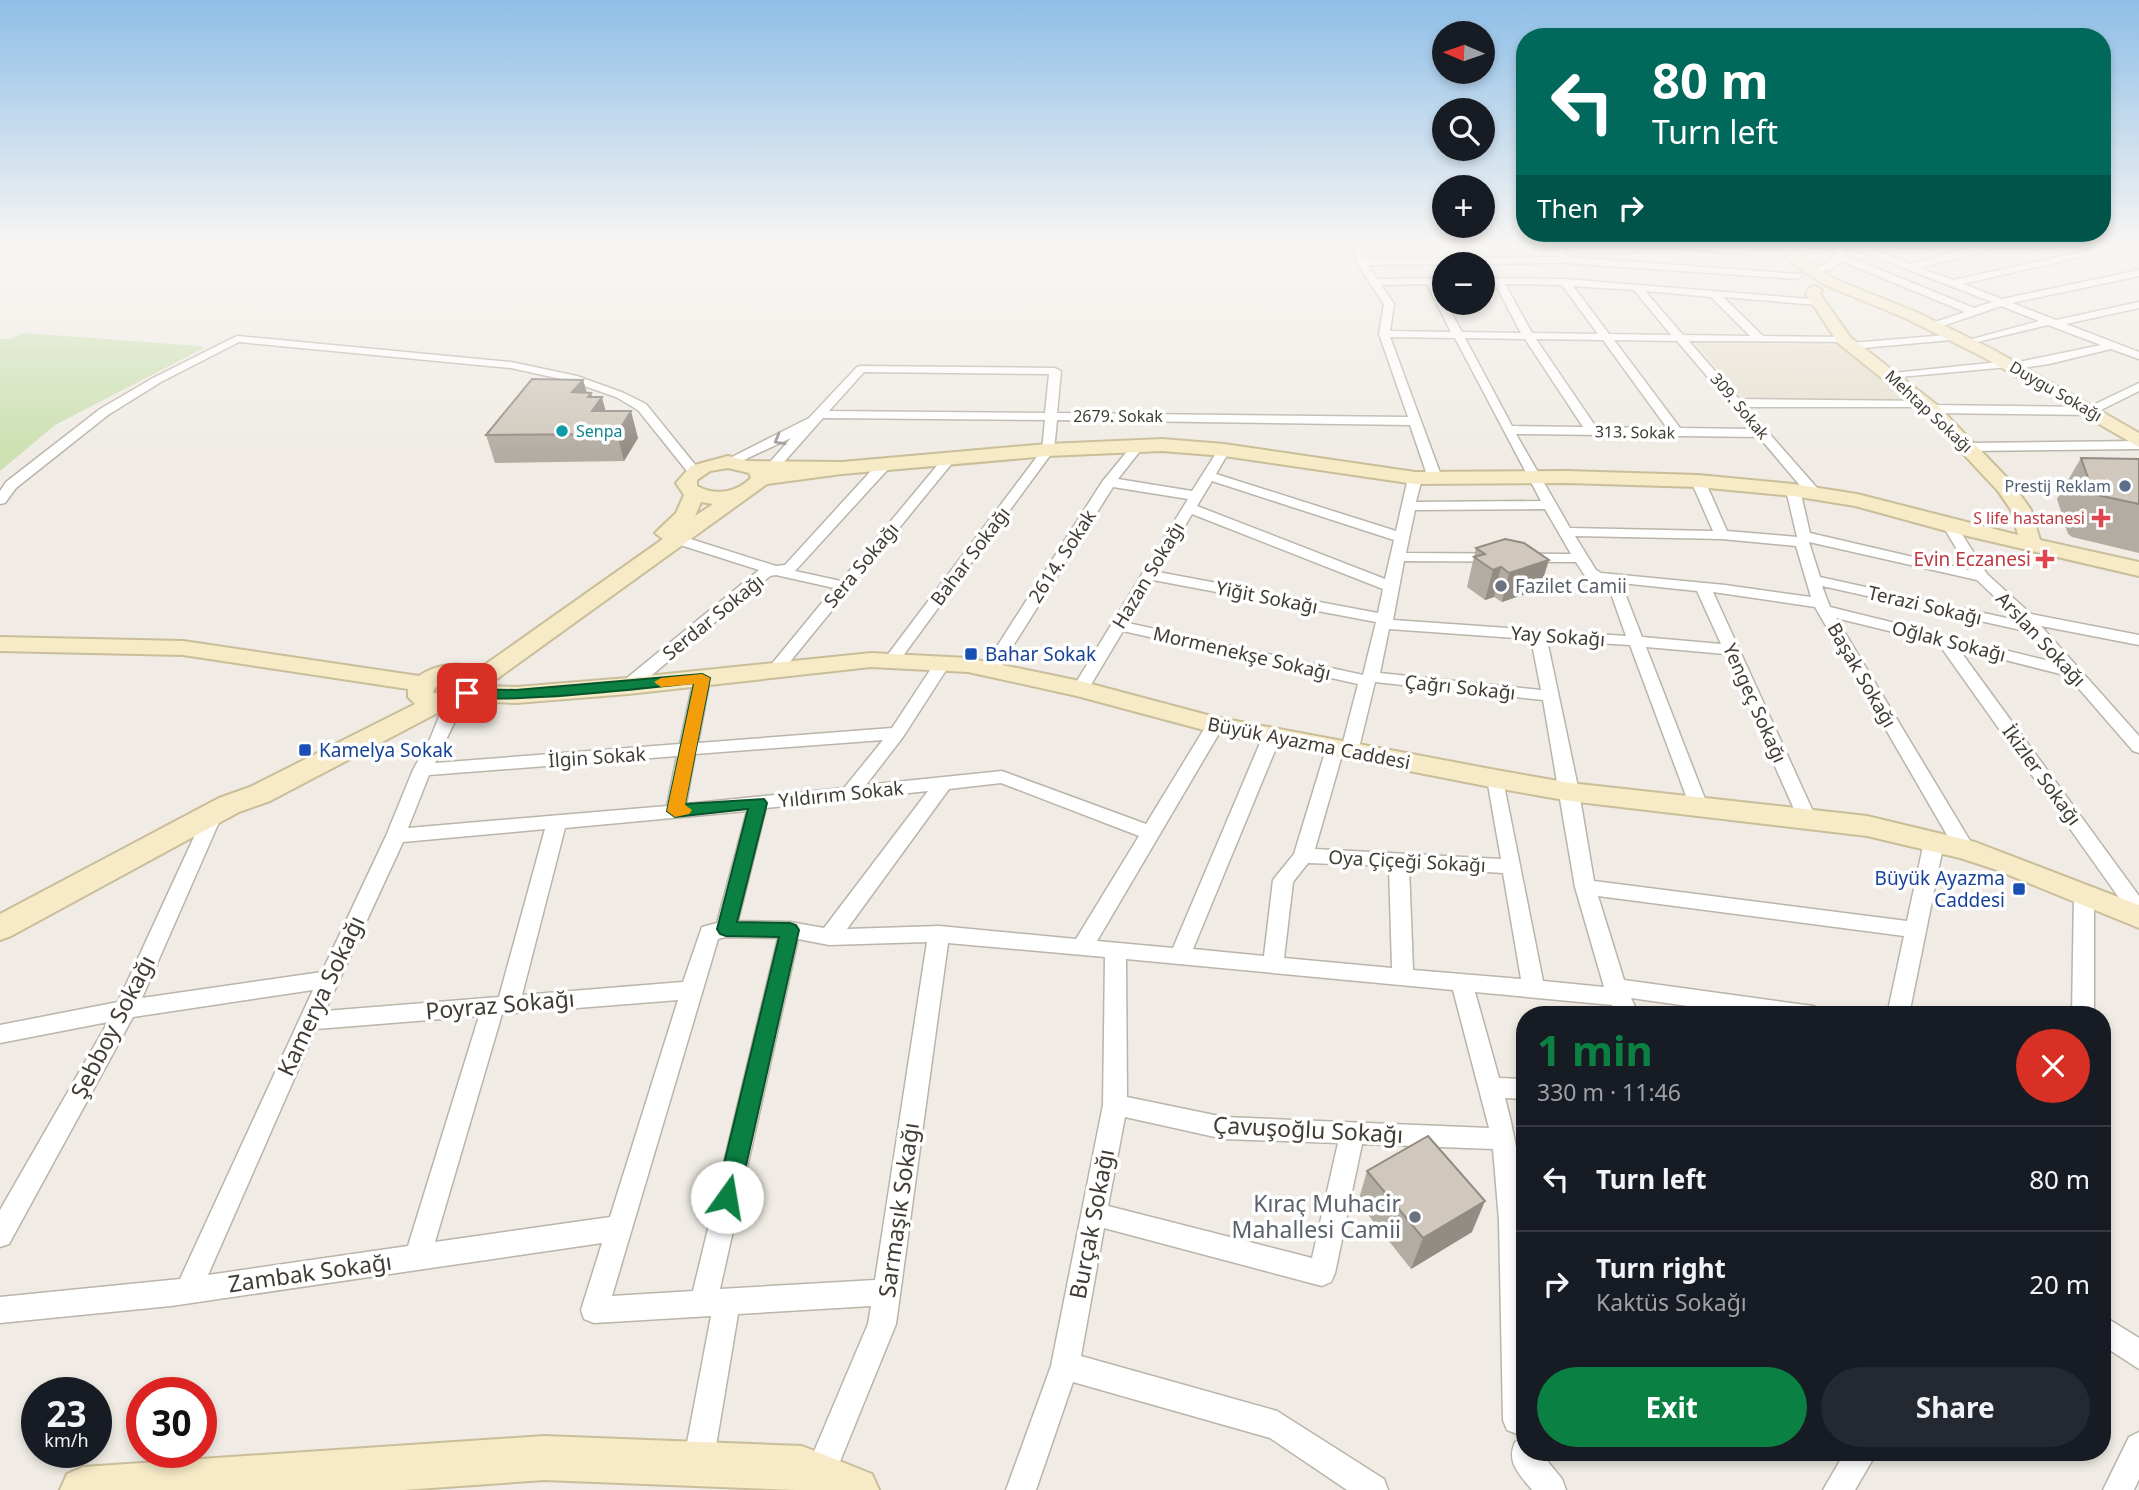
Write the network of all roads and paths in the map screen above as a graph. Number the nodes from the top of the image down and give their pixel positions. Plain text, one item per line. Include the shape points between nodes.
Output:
1 (1387, 314) edge
2 (1516, 314) edge
3 (1588, 314) edge
4 (1660, 314) edge
5 (1734, 314) edge
6 (1833, 314) edge
7 (1899, 314) edge
8 (1965, 314) edge
9 (2026, 314) edge
10 (2096, 314) edge
11 (1449, 315) edge
12 (2049, 323) junction
13 (1933, 326) junction
14 (1384, 334) junction
15 (1456, 335) junction
16 (1528, 335) junction
17 (1604, 335) junction
18 (1680, 336) junction
19 (1759, 338) junction
20 (1963, 340) junction
21 (1848, 343) junction
22 (2139, 344) edge
23 (2115, 347) junction
24 (2139, 356) edge
25 (2012, 365) junction
26 (1893, 376) junction
27 (2139, 386) edge
28 (1737, 403) junction
29 (1927, 406) junction
30 (2091, 411) junction
31 (1051, 416) junction
32 (817, 418) junction
33 (1415, 421) junction
34 (1508, 430) junction
35 (1592, 431) junction
36 (1676, 432) junction
37 (1763, 433) junction
38 (2138, 441) edge
39 (1138, 446) junction
40 (1969, 447) junction
41 (1048, 450) junction
42 (1224, 450) junction
43 (949, 458) junction
44 (728, 463) junction
45 (885, 464) junction
46 (761, 471) junction
47 (1208, 476) junction
48 (1533, 477) junction
49 (1415, 478) junction
50 (1435, 478) junction
51 (1698, 481) junction
52 (1109, 482) junction
53 (695, 483) junction
54 (2099, 485) edge
55 (2005, 487) junction
56 (1793, 490) junction
57 (1813, 492) junction
58 (739, 494) junction
59 (0, 500) edge
60 (1192, 502) junction
61 (1549, 505) junction
62 (1409, 506) junction
63 (1950, 526) junction
64 (1566, 533) junction
65 (1722, 535) junction
66 (1402, 538) junction
67 (676, 539) junction
68 (1803, 539) junction
69 (2031, 544) junction
70 (1399, 557) junction
71 (1581, 558) junction
72 (2139, 569) edge
73 (776, 571) junction
74 (1148, 575) junction
75 (1598, 577) junction
76 (1982, 577) junction
77 (1815, 580) junction
78 (844, 586) junction
79 (1392, 587) junction
80 (1703, 587) junction
81 (1822, 607) junction
82 (1385, 622) junction
83 (2031, 624) junction
84 (1118, 625) junction
85 (1538, 634) junction
86 (1944, 640) junction
87 (2139, 640) edge
88 (1637, 641) junction
89 (0, 643) edge
90 (1731, 650) junction
91 (891, 661) junction
92 (942, 664) junction
93 (989, 670) junction
94 (774, 671) junction
95 (2073, 672) junction
96 (702, 678) junction
97 (1369, 679) junction
98 (628, 686) junction
99 (1080, 689) junction
100 (447, 691) junction
101 (1550, 696) junction
102 (1214, 725) junction
103 (897, 733) junction
104 (1272, 736) junction
105 (2139, 747) edge
106 (687, 750) junction
107 (1342, 751) junction
108 (422, 770) junction
109 (1496, 779) junction
110 (944, 783) junction
111 (1570, 792) junction
112 (850, 793) junction
113 (758, 803) junction
114 (1698, 804) junction
115 (222, 809) junction
116 (675, 811) junction
117 (1807, 818) junction
118 (557, 821) junction
119 (1151, 833) junction
120 (396, 836) junction
121 (1934, 842) junction
122 (1965, 849) junction
123 (1303, 856) junction
124 (1399, 859) junction
125 (1511, 867) junction
126 (1586, 887) junction
127 (2084, 893) junction
128 (2139, 911) edge
129 (2139, 917) edge
130 (0, 928) edge
131 (726, 929) junction
132 (790, 930) junction
133 (1916, 930) junction
134 (939, 934) junction
135 (829, 937) junction
136 (1082, 947) junction
137 (1116, 951) junction
138 (1181, 954) junction
139 (1273, 966) junction
140 (1403, 978) junction
141 (329, 979) junction
142 (1462, 984) junction
143 (692, 990) junction
144 (1535, 990) junction
145 (1621, 1000) edge
146 (501, 1005) junction
147 (1698, 1006) edge
148 (1900, 1006) edge
149 (2083, 1006) edge
150 (126, 1009) junction
151 (309, 1021) junction
152 (0, 1034) edge
153 (1490, 1087) junction
154 (1516, 1089) edge
155 (1115, 1105) junction
156 (1352, 1133) junction
157 (1504, 1139) junction
158 (1516, 1209) edge
159 (1094, 1214) junction
160 (619, 1228) junction
161 (0, 1235) edge
162 (418, 1257) junction
163 (188, 1290) junction
164 (887, 1292) junction
165 (715, 1303) junction
166 (0, 1310) edge
167 (2111, 1335) edge
168 (2139, 1355) edge
169 (1065, 1366) junction
170 (2139, 1447) edge
171 (1528, 1461) edge
172 (1857, 1461) edge
173 (698, 1464) junction
174 (451, 1477) edge
175 (816, 1481) edge
176 (83, 1490) edge
177 (1021, 1490) edge
178 (1373, 1490) edge
179 (1551, 1490) edge
180 (1838, 1490) edge
181 (2118, 1490) edge

1 - 14 street
2 - 16 street
3 - 17 street
4 - 18 street, 309. Sokak
5 - 19 street
6 - 21 street, Mehtap Sokağı
7 - 13 street, Duygu Sokağı
8 - 13 street
9 - 12 street
10 - 12 street
11 - 15 street
12 - 20 street
12 - 23 street
13 - 20 street, Duygu Sokağı
14 - 15 street
14 - 33 street
15 - 16 street
15 - 34 street
16 - 17 street
16 - 35 street
17 - 18 street
17 - 36 street
18 - 19 street
18 - 28 street, 309. Sokak
19 - 21 street
20 - 21 street
20 - 25 street, Duygu Sokağı
21 - 26 street, Mehtap Sokağı
22 - 23 street
23 - 24 street
23 - 25 street
25 - 26 street
25 - 30 street, Duygu Sokağı
26 - 29 street, Mehtap Sokağı
27 - 30 street
28 - 29 street
28 - 37 street, 309. Sokak
29 - 30 street
29 - 40 street, Mehtap Sokağı
30 - 38 street, Duygu Sokağı
31 - 32 street, 2679. Sokak
31 - 32 street via 1055,371 861,369
31 - 33 street, 2679. Sokak
31 - 41 street
32 -> 44 street
32 - 46 street
33 - 50 street
34 - 35 street, 313. Sokak
34 - 48 street
35 - 36 street, 313. Sokak
36 - 37 street, 313. Sokak
37 - 57 street, 309. Sokak
38 - 40 street
39 - 41 street
39 - 42 street
39 - 52 street, 2614. Sokak
40 - 55 street, Mehtap Sokağı
41 - 43 street
41 - 91 street, Bahar Sokağı
42 - 47 street, Hazan Sokağı
42 - 49 street
43 - 45 street
43 - 78 street, Sera Sokağı
44 - 46 street
44 - 53 street
45 - 46 street
45 - 73 street, Serdar Sokağı via 790,568
46 - 58 street via 749,490
47 - 60 street, Hazan Sokağı
47 - 66 street
48 - 50 street
48 - 51 street
48 - 61 street
49 - 50 street
49 - 62 street
51 - 56 street
51 - 65 street
52 - 60 street, Hazan Sokağı
52 - 93 street, 2614. Sokak
53 - 58 street via 715,498
53 - 59 street via 642,407 573,378 511,365 237,339 104,412 11,485
53 - 100 street via 685,516 670,529
54 - 55 street
55 - 69 street, Mehtap Sokağı via 2021,510
56 - 57 street
56 - 68 street, Başak Sokağı
57 - 63 street
58 - 67 street
60 - 74 street, Hazan Sokağı
60 - 79 street
61 - 62 street
61 - 64 street
62 - 66 street
63 - 69 street
63 - 76 street, Arslan Sokağı
64 - 65 street
64 - 71 street
65 - 68 street
66 - 70 street
67 - 73 street
67 - 100 street
68 - 76 street
68 - 77 street, Başak Sokağı
69 - 72 street
70 - 71 street
70 - 79 street
71 - 75 street
73 - 78 street
73 - 98 street, Serdar Sokağı via 765,573
74 - 82 street, Yiğit Sokağı
74 - 84 street, Hazan Sokağı
75 - 80 street, Oğlak Sokağı
75 - 88 street via 1615,586
76 - 83 street, Arslan Sokağı
77 - 81 street, Başak Sokağı
77 - 83 street, Terazi Sokağı
78 - 94 street, Sera Sokağı
79 - 82 street
80 - 81 street, Oğlak Sokağı
80 - 90 street, Yengeç Sokağı
81 - 86 street, Oğlak Sokağı
81 - 122 street, Başak Sokağı
82 - 85 street, Yay Sokağı
82 - 97 street
83 - 87 street, Terazi Sokağı
83 - 95 street, Arslan Sokağı
84 - 97 street, Mormenekşe Sokağı
84 - 99 street, Hazan Sokağı
85 - 88 street, Yay Sokağı
85 - 101 street
86 - 95 street, Oğlak Sokağı
86 - 128 street, İkizler Sokağı
88 - 90 street, Yay Sokağı
88 - 114 street
89 - 100 street, Büyük Ayazma Caddesi via 183,648
90 - 117 street, Yengeç Sokağı
91 - 92 street, Büyük Ayazma Caddesi
91 - 94 street, Büyük Ayazma Caddesi
92 - 93 street, Büyük Ayazma Caddesi
92 - 103 street
93 - 99 street, Büyük Ayazma Caddesi
94 - 96 street, Büyük Ayazma Caddesi
95 - 105 street, Arslan Sokağı
96 - 98 street, Büyük Ayazma Caddesi
96 - 106 street
97 - 101 street, Çağrı Sokağı
97 - 107 street
98 - 100 street, Büyük Ayazma Caddesi via 516,695
99 - 102 street, Büyük Ayazma Caddesi
100 - 108 street, Kamerya Sokağı via 447,717
100 - 115 street via 260,794
101 - 111 street
102 - 104 street, Büyük Ayazma Caddesi
102 - 119 street
103 - 106 street, İlgin Sokak
103 - 112 street
104 - 107 street, Büyük Ayazma Caddesi
104 - 138 street
106 - 108 street, İlgin Sokak
106 - 116 street
107 - 109 street, Büyük Ayazma Caddesi
107 - 123 street
108 - 120 street, Kamerya Sokağı
109 - 111 street, Büyük Ayazma Caddesi
109 - 125 street
110 - 112 street, Yıldırım Sokak
110 - 119 street, Yıldırım Sokak via 1002,777
110 - 135 street
111 - 114 street, Büyük Ayazma Caddesi
111 - 126 street
112 - 113 street, Yıldırım Sokak
113 - 116 street, Yıldırım Sokak
113 - 131 street
114 - 117 street, Büyük Ayazma Caddesi
115 - 130 street
115 - 150 street, Şebboy Sokağı
116 - 118 street, Yıldırım Sokak
117 - 121 street, Büyük Ayazma Caddesi
118 - 120 street, Yıldırım Sokak
118 - 146 street
119 - 136 street
120 - 141 street, Kamerya Sokağı
121 - 122 street, Büyük Ayazma Caddesi
121 - 133 street
122 - 127 street, Büyük Ayazma Caddesi
123 - 124 street, Oya Çiçeği Sokağı
123 - 139 street via 1283,880
124 - 125 street, Oya Çiçeği Sokağı
124 - 140 street
125 - 144 street
126 - 133 street
126 - 145 street
127 - 129 street, Büyük Ayazma Caddesi
127 - 149 street
131 - 132 street
131 - 143 street via 709,933
132 - 135 street
132 - 165 street
133 - 148 street
134 - 135 street
134 - 136 street
134 - 164 street, Sarmaşık Sokağı
136 - 137 street
137 - 138 street
137 - 155 street, Burçak Sokağı
138 - 139 street
139 - 140 street
140 - 142 street
141 - 150 street
141 - 151 street, Kamerya Sokağı
142 - 144 street
142 - 153 street
143 - 146 street, Poyraz Sokağı
143 - 160 street
144 - 145 street
145 - 147 street
146 - 151 street, Poyraz Sokağı
146 - 162 street
150 - 152 street
150 - 161 street, Şebboy Sokağı
151 - 163 street, Kamerya Sokağı
153 - 154 street
153 - 157 street
155 - 156 street, Çavuşoğlu Sokağı via 1224,1128
155 - 159 street, Burçak Sokağı
156 - 157 street, Çavuşoğlu Sokağı
156 - 159 street via 1322,1273
157 - 158 street
159 - 169 street, Burçak Sokağı
160 - 162 street, Zambak Sokağı
160 - 165 street via 594,1310
162 - 163 street, Zambak Sokağı
163 - 166 street, Zambak Sokağı
164 - 165 street
164 - 175 street, Sarmaşık Sokağı via 882,1324
165 - 173 street
167 - 168 street
169 - 177 street, Burçak Sokağı
169 - 178 street via 1277,1425
170 - 181 street
171 - 179 street
172 - 180 street
173 - 174 street via 544,1458
173 - 175 street
174 - 176 street

